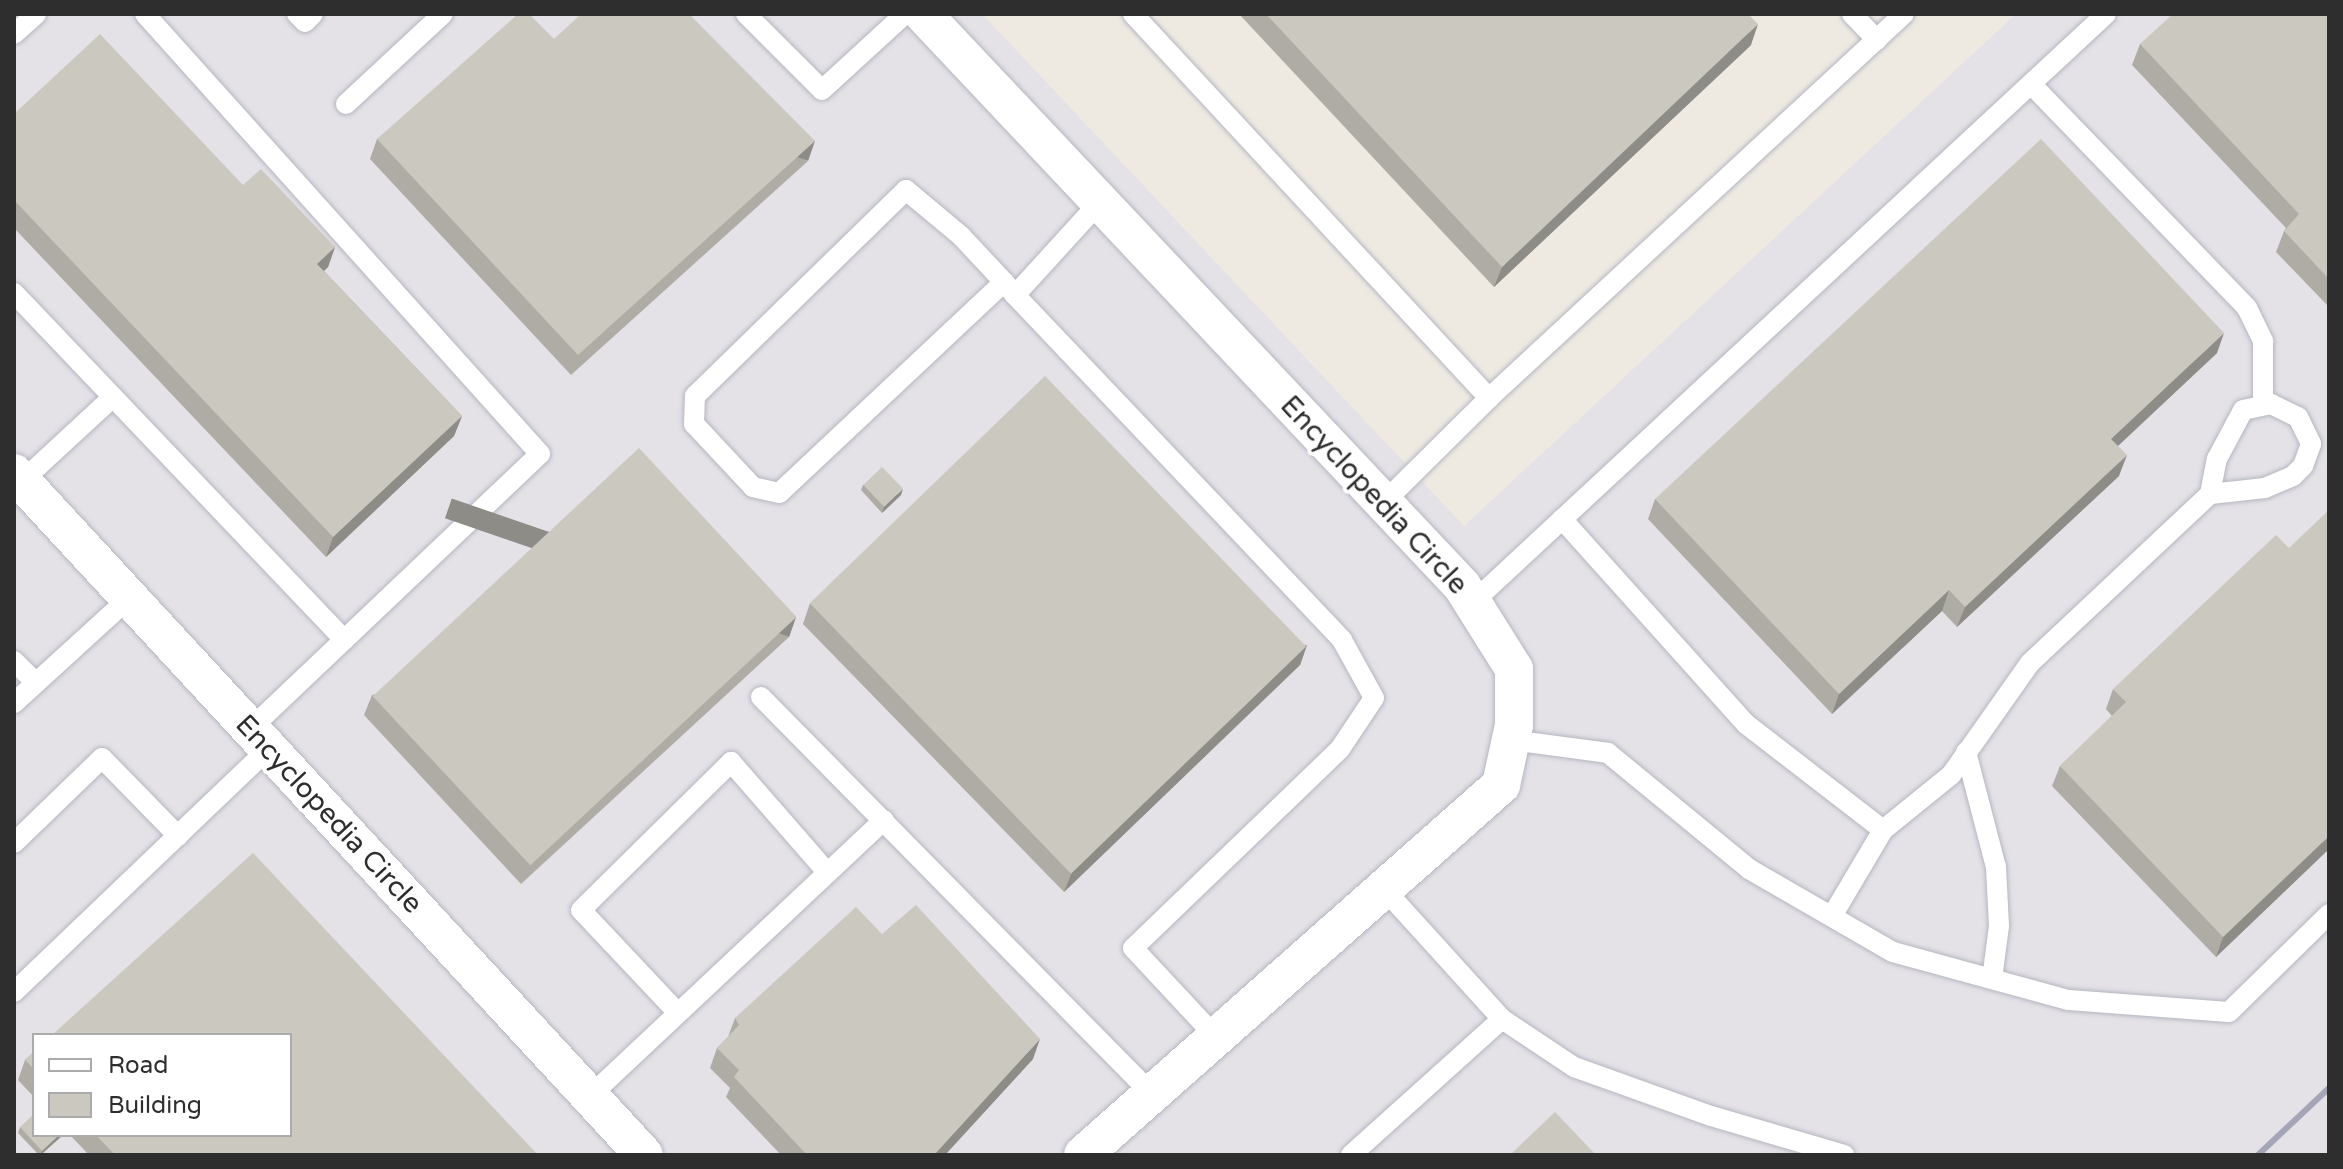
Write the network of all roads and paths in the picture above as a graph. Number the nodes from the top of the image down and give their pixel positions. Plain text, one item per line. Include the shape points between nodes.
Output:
1 (36, 14) edge
2 (145, 14) edge
3 (297, 14) edge
4 (313, 14) edge
5 (443, 14) edge
6 (746, 14) edge
7 (905, 14) edge
8 (923, 14) edge
9 (1133, 14) edge
10 (1852, 14) edge
11 (1904, 14) edge
12 (2106, 14) edge
13 (14, 34) edge
14 (1877, 40) junction
15 (2031, 84) junction
16 (346, 104) dead end
17 (1100, 202) junction
18 (1009, 289) junction
19 (14, 293) edge
20 (113, 397) junction
21 (1489, 398) junction
22 (2263, 405) junction
23 (2320, 446) edge
24 (18, 477) edge
25 (2210, 494) junction
26 (1383, 503) junction
27 (1562, 519) junction
28 (129, 598) junction
29 (1472, 603) junction
30 (344, 640) junction
31 (14, 661) edge
32 (36, 683) junction
33 (761, 697) dead end
34 (14, 703) edge
35 (259, 739) junction
36 (1511, 740) junction
37 (1966, 752) junction
38 (884, 820) junction
39 (1883, 830) junction
40 (178, 836) junction
41 (14, 843) edge
42 (828, 873) junction
43 (1384, 889) junction
44 (2329, 914) edge
45 (1832, 916) junction
46 (1992, 979) junction
47 (14, 992) edge
48 (678, 1013) junction
49 (1502, 1019) junction
50 (1216, 1037) junction
51 (1152, 1094) junction
52 (590, 1096) junction
53 (644, 1155) edge
54 (1083, 1155) edge
55 (1351, 1155) edge
56 (1844, 1155) edge

1 - 13 lane
2 - 30 lane via 540,454
3 - 4 lane via 305,22
5 - 16 lane
6 - 7 lane via 822,90
8 - 17 street, Encyclopedia Circle
9 - 21 lane
10 - 14 lane
11 - 14 lane
12 - 15 lane
14 - 21 lane
15 - 22 lane via 2247,308 2263,341
15 - 27 lane
17 - 18 lane
17 - 26 street, Encyclopedia Circle
18 - 18 lane via 961,236 906,190 695,396 694,424 753,487 779,493
18 - 50 lane via 1342,640 1374,698 1340,749 1133,948
19 - 20 lane
20 - 24 lane
20 - 30 lane
21 - 26 lane
22 - 23 lane via 2298,417
22 - 25 lane via 2243,410 2233,424 2217,459
23 - 25 lane via 2293,476 2265,488
24 - 28 street, Encyclopedia Circle
25 - 37 lane via 2030,663
26 - 29 street, Encyclopedia Circle
27 - 29 lane
27 - 39 lane via 1746,724
28 - 32 lane
28 - 35 street, Encyclopedia Circle
29 - 36 street, Encyclopedia Circle via 1514,669
30 - 35 lane
31 - 32 lane
32 - 34 lane
33 - 38 lane
35 - 40 lane
35 - 52 street, Encyclopedia Circle
36 - 43 street, Encyclopedia Circle via 1501,785
36 - 45 lane via 1608,753 1749,869
37 - 39 lane via 1951,775
37 - 46 lane via 1996,867 1999,926
38 - 42 lane
38 - 51 lane
39 - 45 lane
40 - 41 lane via 102,758
40 - 47 lane
42 - 48 lane
42 - 48 lane via 731,762 581,910
43 - 49 lane
43 - 50 street, Encyclopedia Circle
44 - 46 lane via 2229,1012 2069,1000
45 - 46 lane via 1893,952
48 - 52 lane
49 - 55 lane
49 - 56 lane via 1574,1067 1711,1116
50 - 51 street, Encyclopedia Circle
51 - 54 street, Encyclopedia Circle
52 - 53 street, Encyclopedia Circle

